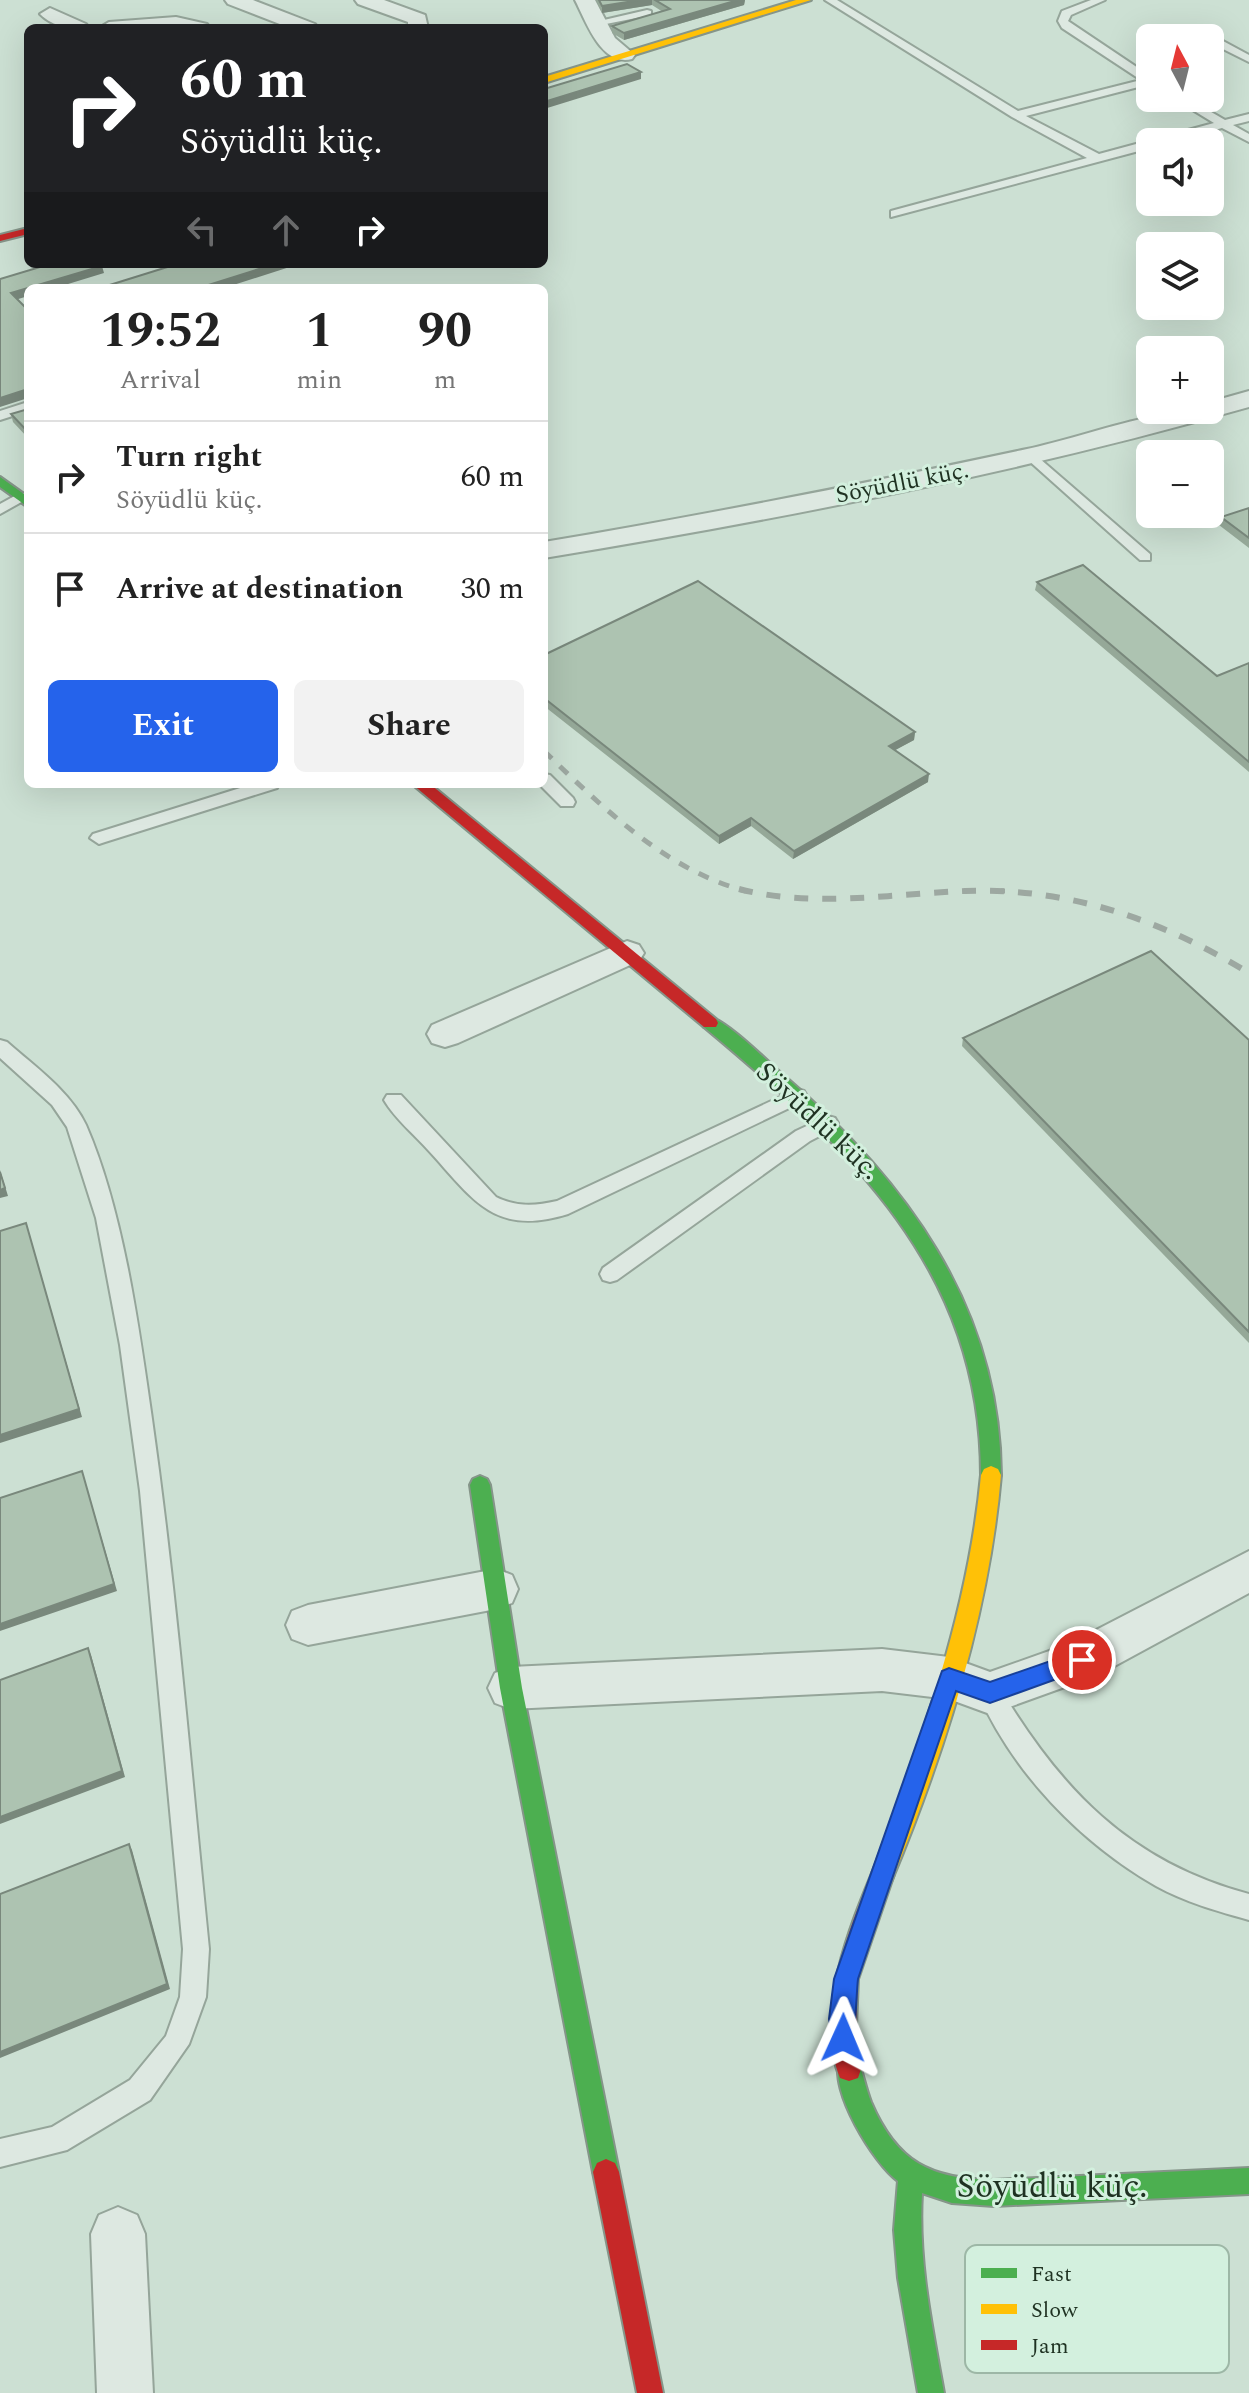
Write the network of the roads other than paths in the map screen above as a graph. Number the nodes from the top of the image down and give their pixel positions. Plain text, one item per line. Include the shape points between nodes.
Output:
1 (235, 0) edge
2 (365, 0) edge
3 (585, 0) edge
4 (830, 0) edge
5 (1100, 0) edge
6 (794, 1) edge
7 (647, 13) edge
8 (50, 14) dead end
9 (596, 23) junction
10 (71, 24) edge
11 (298, 24) edge
12 (418, 24) edge
13 (1224, 46) edge
14 (625, 55) junction
15 (1249, 59) edge
16 (1136, 71) edge
17 (548, 79) edge
18 (1136, 84) edge
19 (1202, 112) edge
20 (1016, 115) junction
21 (1249, 117) edge
22 (1222, 124) junction
23 (1208, 128) edge
24 (1249, 139) edge
25 (1136, 148) edge
26 (1099, 159) junction
27 (895, 214) dead end
28 (24, 232) edge
29 (0, 238) edge
30 (1249, 399) edge
31 (1224, 406) edge
32 (24, 407) edge
33 (0, 416) edge
34 (1156, 424) edge
35 (1032, 456) junction
36 (0, 481) edge
37 (24, 500) edge
38 (0, 510) edge
39 (548, 549) edge
40 (1145, 557) dead end
41 (548, 783) edge
42 (258, 788) edge
43 (425, 788) edge
44 (567, 802) dead end
45 (99, 838) dead end
46 (627, 953) junction
47 (445, 1034) dead end
48 (0, 1047) edge
49 (797, 1096) junction
50 (394, 1100) dead end
51 (828, 1123) junction
52 (610, 1274) dead end
53 (480, 1485) dead end
54 (1249, 1571) edge
55 (496, 1589) junction
56 (308, 1625) dead end
57 (970, 1686) junction
58 (511, 1688) junction
59 (1249, 1907) edge
60 (0, 2153) edge
61 (911, 2176) junction
62 (1249, 2181) edge
63 (118, 2234) dead end
64 (125, 2393) edge
65 (650, 2393) edge
66 (931, 2393) edge

1 - 11 street
2 - 12 street via 409,14
3 - 9 street
4 - 20 lane
5 - 16 lane via 1066,13 1063,21
6 - 14 street
7 - 9 lane
8 - 10 street
9 - 14 street via 607,42
13 - 15 lane
14 - 17 street
18 - 20 lane
19 - 22 lane
20 - 26 lane
21 - 22 lane
22 - 23 lane
22 - 24 lane
25 - 26 lane
26 - 27 lane
28 - 29 street
30 - 31 street, Söyüdlü küç.
32 - 33 lane
34 - 35 street, Söyüdlü küç.
35 - 39 street, Söyüdlü küç.
35 - 40 lane
36 - 37 street
37 - 38 lane
41 - 44 lane
42 - 45 lane
43 - 46 street, Söyüdlü küç.
46 - 47 street
46 - 49 street, Söyüdlü küç.
48 - 60 lane via 59,1100 76,1125 106,1218 131,1345 151,1491 196,1949 193,1997 176,2044 140,2090 57,2140
49 - 50 lane via 561,1208 532,1216 489,1203
49 - 51 street, Söyüdlü küç.
51 - 52 lane
51 - 57 street, Söyüdlü küç. via 895,1192 933,1250 962,1312 985,1403 989,1495 975,1575
53 - 55 street
54 - 57 street via 1082,1660
55 - 56 street
55 - 58 street
57 - 58 street via 882,1670
57 - 59 lane via 1096,1830 1175,1880
57 - 61 street, Söyüdlü küç. via 846,1979 841,2019 859,2104 882,2145
58 - 65 street
61 - 62 street, Söyüdlü küç. via 941,2186 989,2191
61 - 66 street via 911,2278
63 - 64 street

